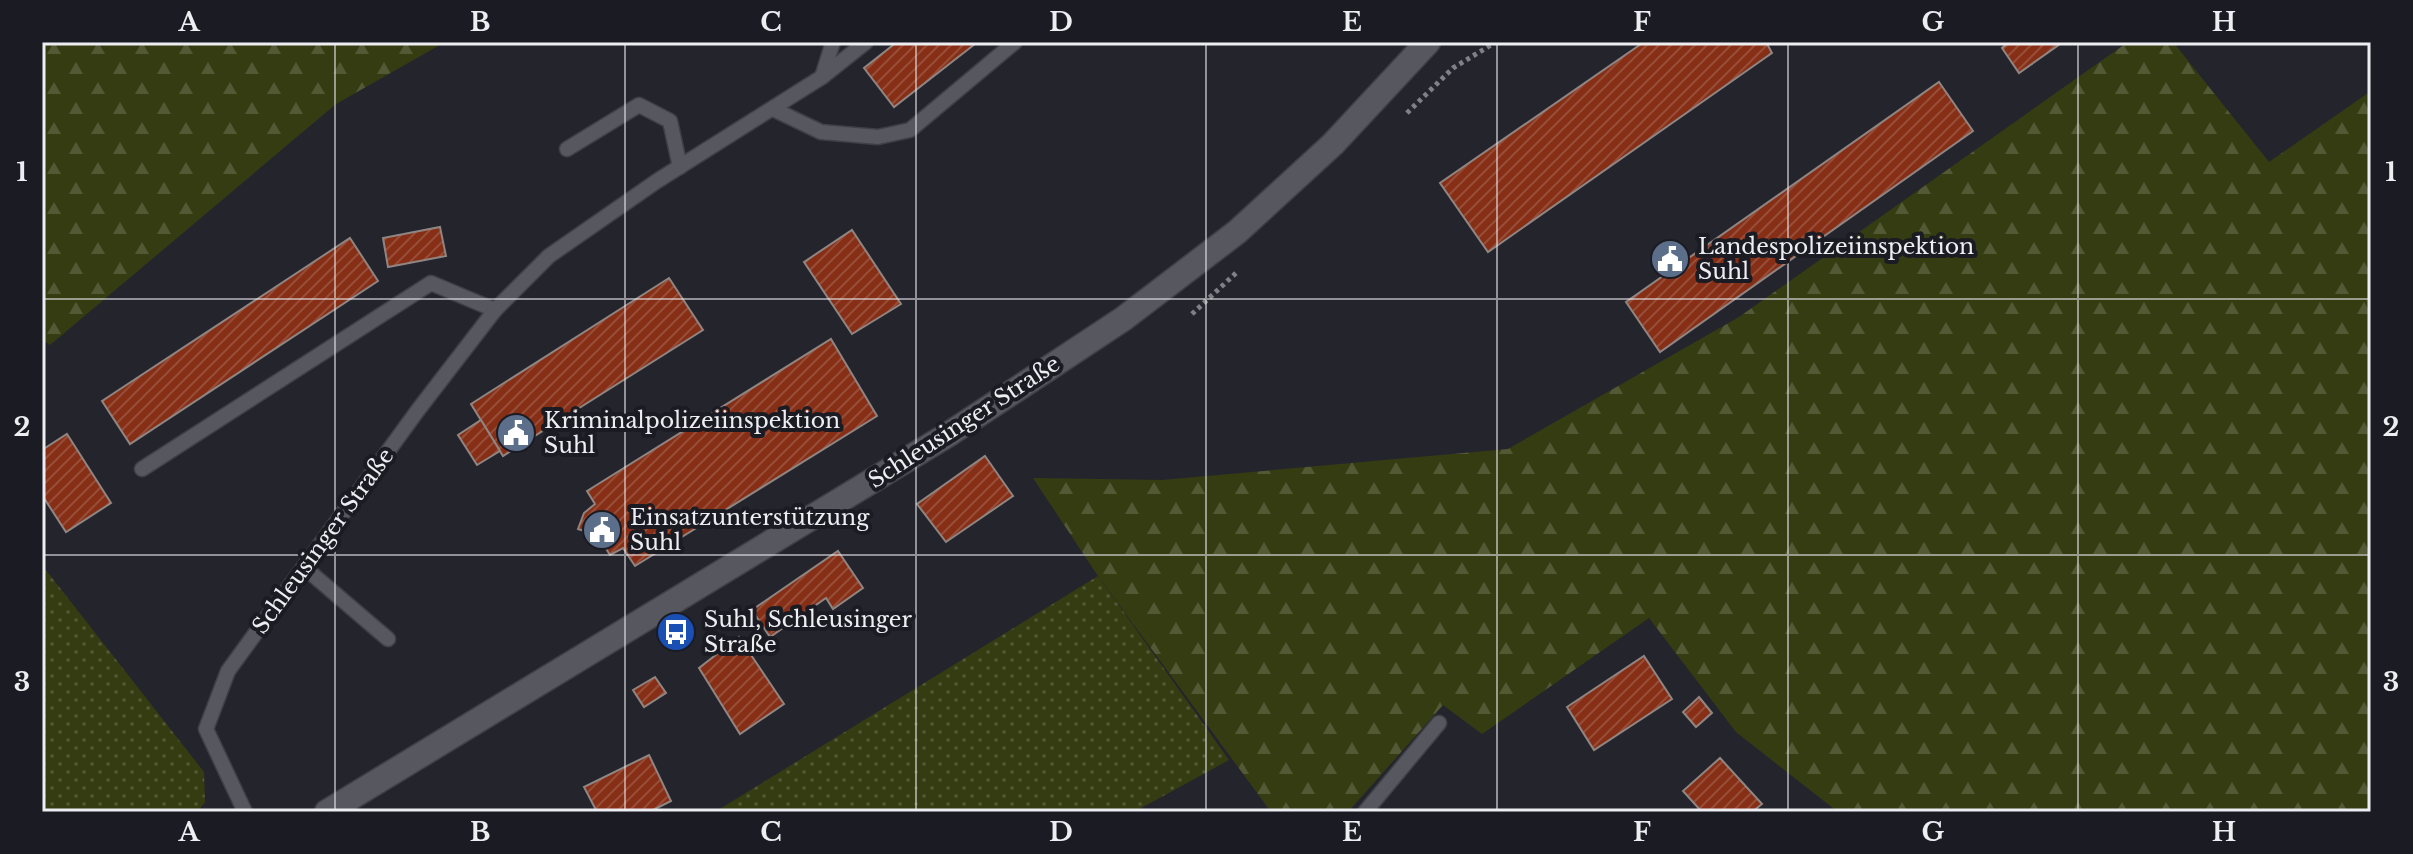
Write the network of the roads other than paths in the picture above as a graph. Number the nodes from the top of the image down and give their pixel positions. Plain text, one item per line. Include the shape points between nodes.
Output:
1 (833, 42) edge
2 (866, 42) edge
3 (1015, 42) edge
4 (1428, 42) edge
5 (822, 77) junction
6 (773, 109) junction
7 (567, 149) dead end
8 (680, 167) junction
9 (495, 310) junction
10 (142, 469) dead end
11 (305, 568) junction
12 (388, 639) dead end
13 (1439, 723) dead end
14 (245, 812) edge
15 (327, 812) edge
16 (1365, 812) edge

1 - 5 lane
2 - 5 lane, Schleusinger Straße
3 - 6 lane via 910,130 878,137 821,132
4 - 15 main road, Schleusinger Straße via 1333,144 1237,232 1123,319 949,434
5 - 6 lane, Schleusinger Straße
6 - 8 lane, Schleusinger Straße
7 - 8 lane via 639,105 670,121
8 - 9 lane, Schleusinger Straße via 549,256
9 - 10 lane via 431,283
9 - 11 lane, Schleusinger Straße
11 - 12 lane
11 - 14 lane, Schleusinger Straße via 228,671 206,729
13 - 16 lane

